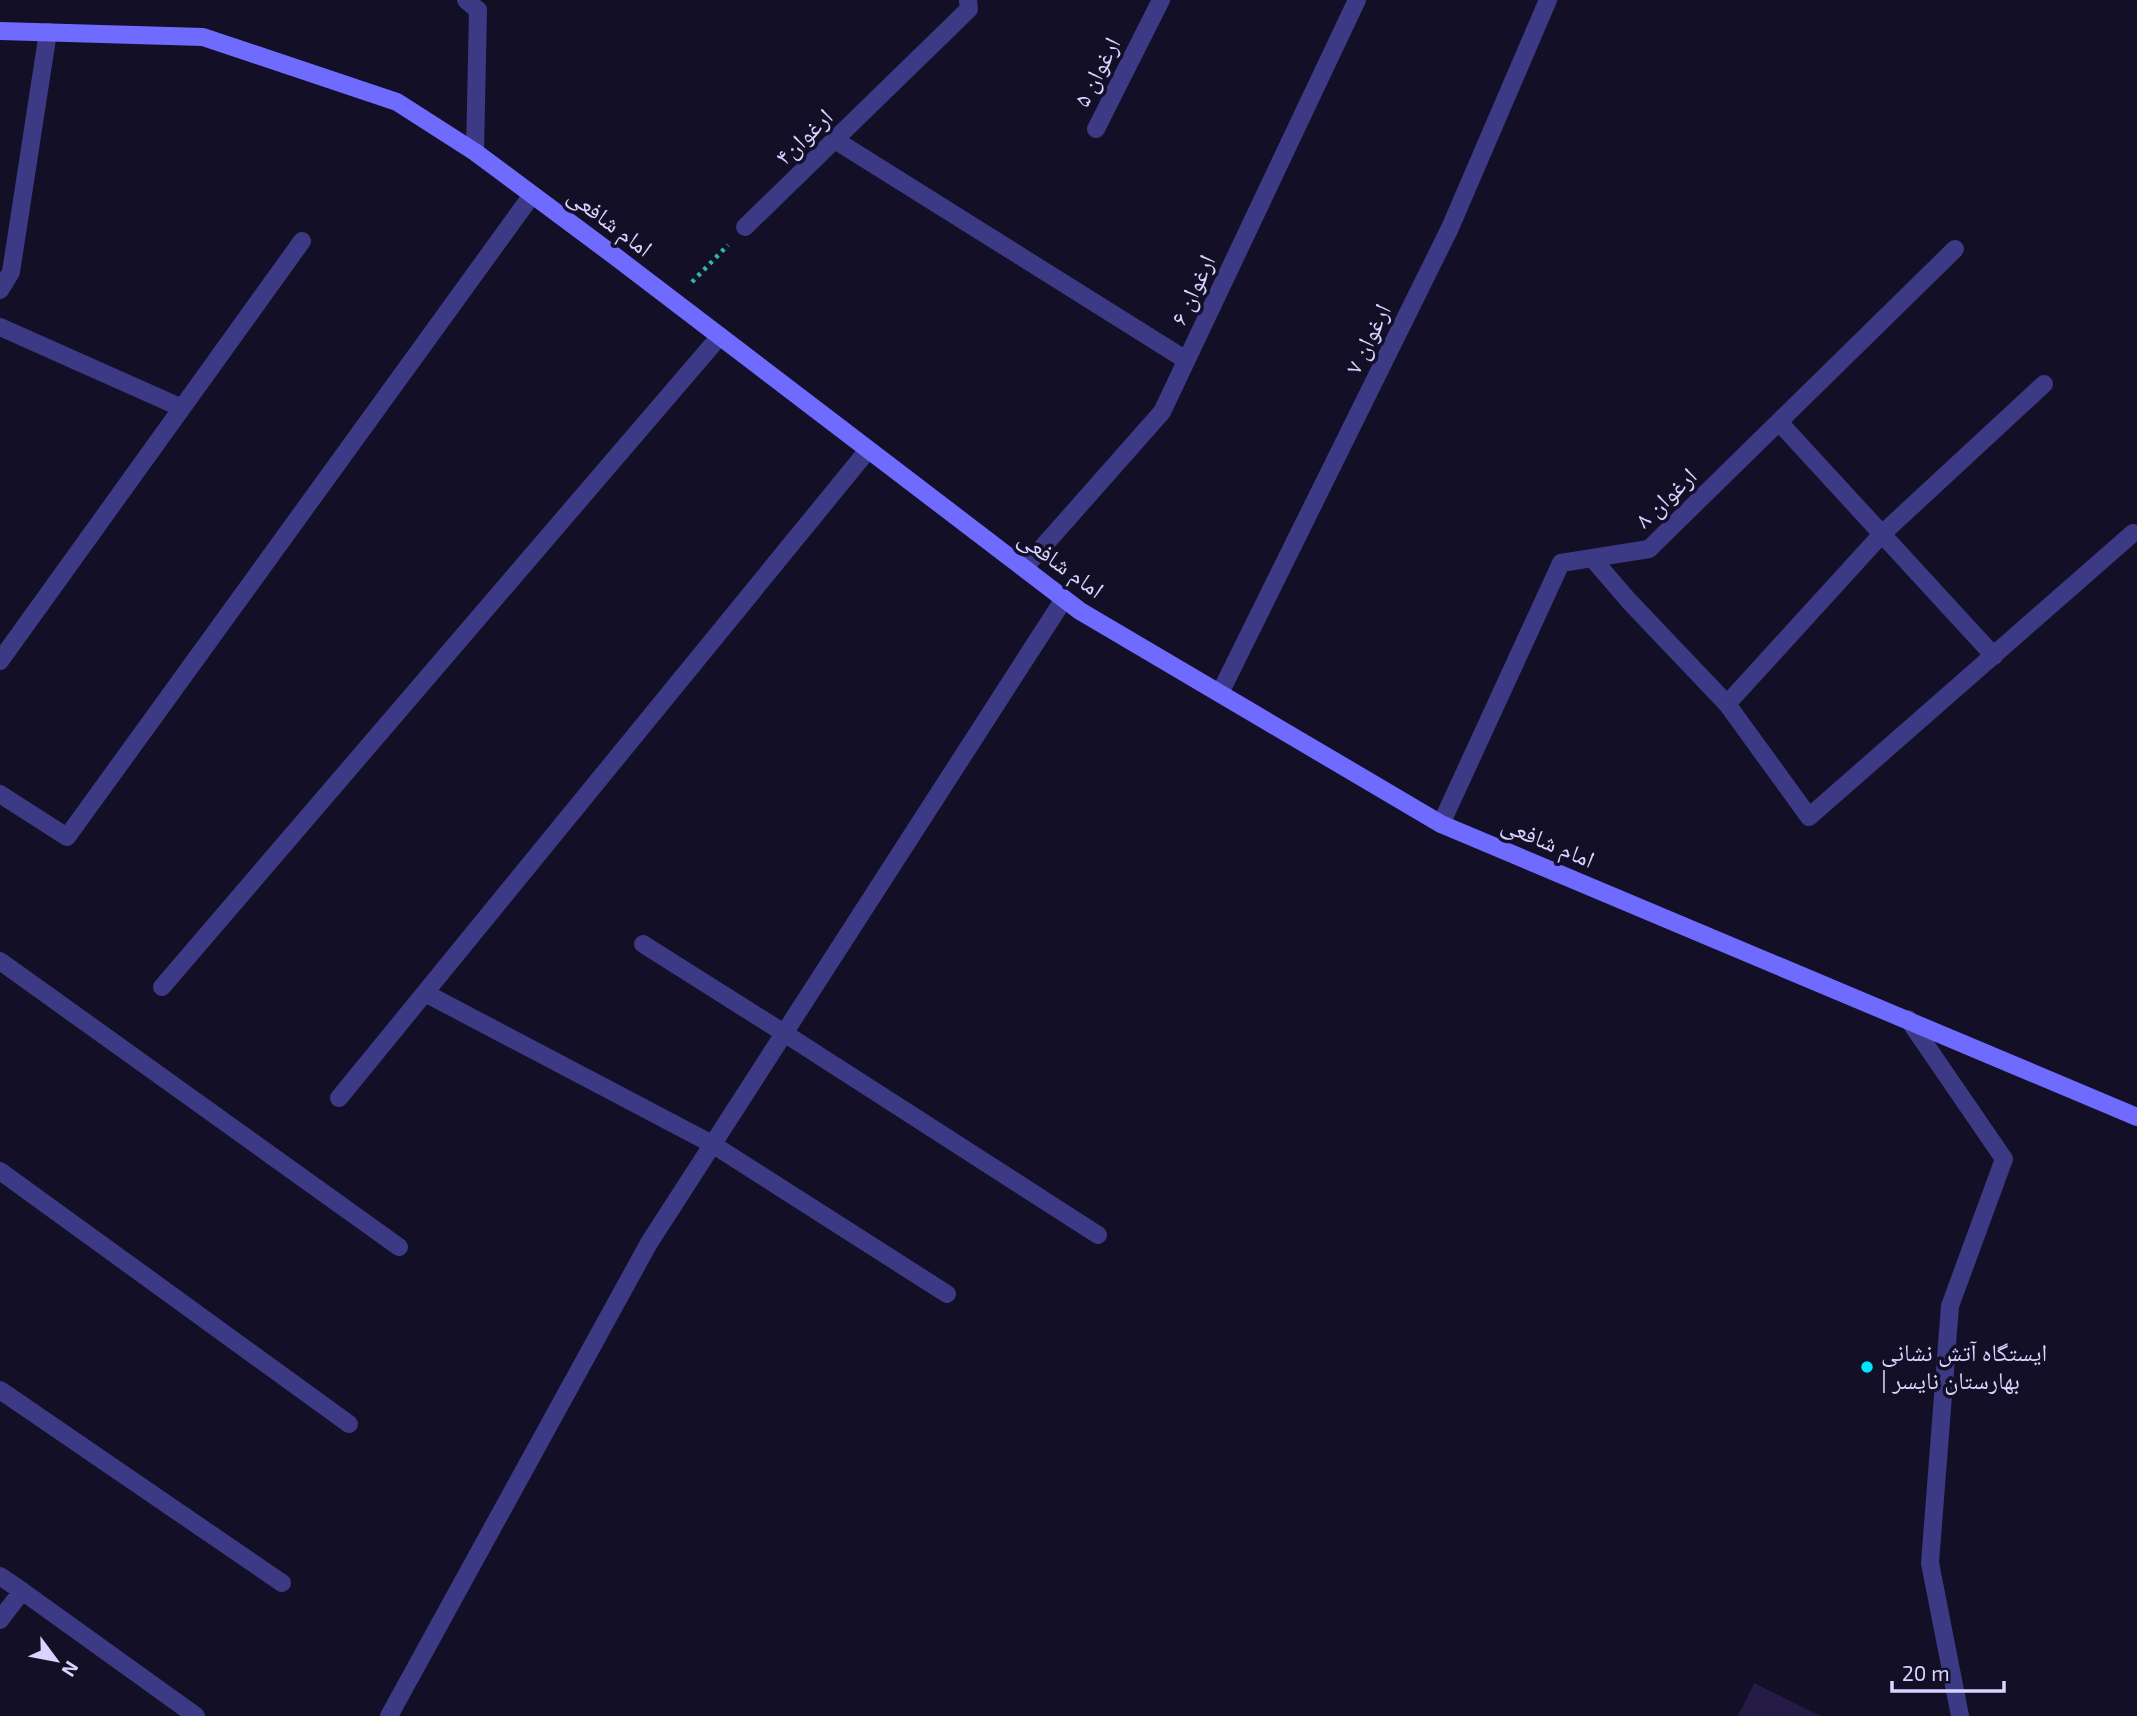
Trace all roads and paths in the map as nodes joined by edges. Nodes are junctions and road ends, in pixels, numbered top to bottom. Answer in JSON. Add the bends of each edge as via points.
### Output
{"nodes":[{"id":1,"x":466,"y":0,"type":"edge"},
{"id":2,"x":1161,"y":0,"type":"edge"},
{"id":3,"x":1357,"y":0,"type":"edge"},
{"id":4,"x":1548,"y":0,"type":"edge"},
{"id":5,"x":968,"y":4,"type":"edge"},
{"id":6,"x":0,"y":31,"type":"edge"},
{"id":7,"x":48,"y":32,"type":"junction"},
{"id":8,"x":1096,"y":129,"type":"dead end"},
{"id":9,"x":835,"y":141,"type":"junction"},
{"id":10,"x":474,"y":152,"type":"junction"},
{"id":11,"x":531,"y":195,"type":"junction"},
{"id":12,"x":746,"y":227,"type":"joint"},
{"id":13,"x":302,"y":241,"type":"dead end"},
{"id":14,"x":1955,"y":248,"type":"dead end"},
{"id":15,"x":5,"y":272,"type":"edge"},
{"id":16,"x":0,"y":290,"type":"edge"},
{"id":17,"x":674,"y":301,"type":"junction"},
{"id":18,"x":0,"y":327,"type":"edge"},
{"id":19,"x":720,"y":336,"type":"junction"},
{"id":20,"x":1186,"y":360,"type":"junction"},
{"id":21,"x":2044,"y":384,"type":"dead end"},
{"id":22,"x":182,"y":408,"type":"junction"},
{"id":23,"x":1779,"y":422,"type":"junction"},
{"id":24,"x":868,"y":450,"type":"junction"},
{"id":25,"x":2133,"y":533,"type":"dead end"},
{"id":26,"x":1882,"y":534,"type":"junction"},
{"id":27,"x":1592,"y":558,"type":"junction"},
{"id":28,"x":1024,"y":568,"type":"junction"},
{"id":29,"x":1064,"y":599,"type":"junction"},
{"id":30,"x":1994,"y":656,"type":"junction"},
{"id":31,"x":0,"y":661,"type":"edge"},
{"id":32,"x":1220,"y":693,"type":"junction"},
{"id":33,"x":1727,"y":704,"type":"junction"},
{"id":34,"x":0,"y":794,"type":"edge"},
{"id":35,"x":1441,"y":824,"type":"junction"},
{"id":36,"x":643,"y":944,"type":"dead end"},
{"id":37,"x":0,"y":961,"type":"edge"},
{"id":38,"x":162,"y":987,"type":"dead end"},
{"id":39,"x":425,"y":993,"type":"junction"},
{"id":40,"x":1908,"y":1019,"type":"junction"},
{"id":41,"x":784,"y":1032,"type":"junction"},
{"id":42,"x":339,"y":1098,"type":"dead end"},
{"id":43,"x":2137,"y":1117,"type":"edge"},
{"id":44,"x":712,"y":1144,"type":"junction"},
{"id":45,"x":0,"y":1171,"type":"edge"},
{"id":46,"x":1098,"y":1235,"type":"dead end"},
{"id":47,"x":399,"y":1247,"type":"dead end"},
{"id":48,"x":947,"y":1294,"type":"dead end"},
{"id":49,"x":0,"y":1390,"type":"edge"},
{"id":50,"x":349,"y":1424,"type":"dead end"},
{"id":51,"x":0,"y":1576,"type":"edge"},
{"id":52,"x":282,"y":1583,"type":"dead end"},
{"id":53,"x":22,"y":1591,"type":"junction"},
{"id":54,"x":0,"y":1620,"type":"edge"},
{"id":55,"x":196,"y":1716,"type":"edge"},
{"id":56,"x":389,"y":1716,"type":"edge"},
{"id":57,"x":1960,"y":1716,"type":"edge"}],
"edges":[{"from":1,"to":10,"type":"street","via":[[478,10]]},
{"from":2,"to":8,"type":"street","name":"ارغوان ۵"},
{"from":3,"to":20,"type":"street","name":"ارغوان ۶"},
{"from":4,"to":32,"type":"street","name":"ارغوان ۷","via":[[1450,228]]},
{"from":5,"to":9,"type":"street","name":"ارغوان۴"},
{"from":6,"to":7,"type":"main road","name":"امام شافعی"},
{"from":7,"to":10,"type":"main road","name":"امام شافعی","via":[[203,37],[397,102]]},
{"from":7,"to":15,"type":"street"},
{"from":9,"to":12,"type":"street","name":"ارغوان۴"},
{"from":9,"to":20,"type":"street"},
{"from":10,"to":11,"type":"main road","name":"امام شافعی"},
{"from":11,"to":17,"type":"main road","name":"امام شافعی"},
{"from":11,"to":34,"type":"street","via":[[67,837]]},
{"from":12,"to":17,"type":"path"},
{"from":13,"to":22,"type":"street"},
{"from":14,"to":23,"type":"street","name":"ارغوان ۸"},
{"from":15,"to":16,"type":"street"},
{"from":17,"to":19,"type":"main road","name":"امام شافعی"},
{"from":18,"to":22,"type":"street"},
{"from":19,"to":24,"type":"main road","name":"امام شافعی"},
{"from":19,"to":38,"type":"street"},
{"from":20,"to":28,"type":"street","name":"ارغوان ۶","via":[[1162,412]]},
{"from":21,"to":26,"type":"street"},
{"from":22,"to":31,"type":"street"},
{"from":23,"to":26,"type":"street"},
{"from":23,"to":27,"type":"street","name":"ارغوان ۸","via":[[1649,549]]},
{"from":24,"to":28,"type":"main road","name":"امام شافعی"},
{"from":24,"to":39,"type":"street"},
{"from":25,"to":30,"type":"street"},
{"from":26,"to":30,"type":"street"},
{"from":26,"to":33,"type":"street"},
{"from":27,"to":33,"type":"street"},
{"from":27,"to":35,"type":"street","name":"ارغوان ۸","via":[[1561,563]]},
{"from":28,"to":29,"type":"main road","name":"امام شافعی"},
{"from":29,"to":32,"type":"main road","name":"امام شافعی"},
{"from":29,"to":41,"type":"street"},
{"from":30,"to":33,"type":"street","via":[[1809,817]]},
{"from":32,"to":35,"type":"main road","name":"امام شافعی"},
{"from":35,"to":40,"type":"main road","name":"امام شافعی"},
{"from":36,"to":41,"type":"street"},
{"from":37,"to":47,"type":"street"},
{"from":39,"to":42,"type":"street"},
{"from":39,"to":44,"type":"street"},
{"from":40,"to":43,"type":"main road","name":"امام شافعی"},
{"from":40,"to":57,"type":"street","via":[[2004,1159],[1950,1306],[1930,1563]]},
{"from":41,"to":44,"type":"street"},
{"from":41,"to":46,"type":"street"},
{"from":44,"to":48,"type":"street"},
{"from":44,"to":56,"type":"street","via":[[649,1243]]},
{"from":45,"to":50,"type":"street"},
{"from":49,"to":52,"type":"street"},
{"from":51,"to":53,"type":"street"},
{"from":53,"to":54,"type":"street"},
{"from":53,"to":55,"type":"street"}]}
